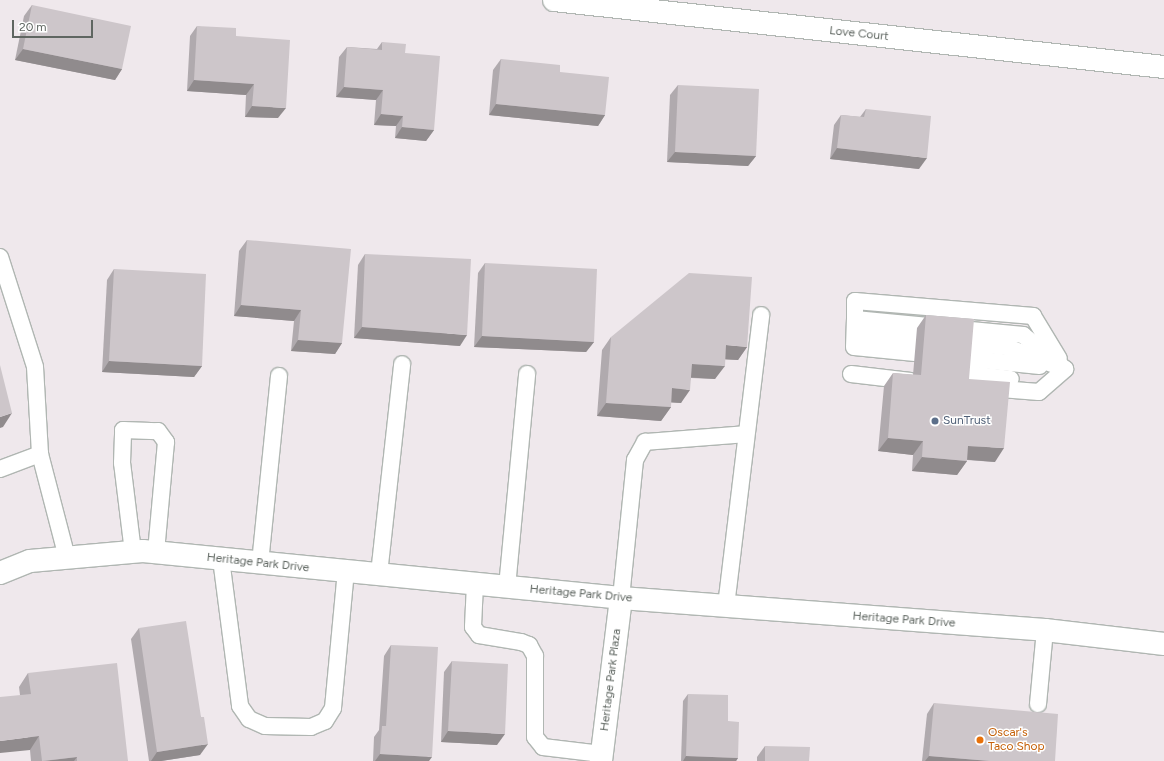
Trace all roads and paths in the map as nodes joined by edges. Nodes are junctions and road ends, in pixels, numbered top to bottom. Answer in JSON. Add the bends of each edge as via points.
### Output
{"nodes":[{"id":1,"x":554,"y":0,"type":"edge"},
{"id":2,"x":1164,"y":67,"type":"edge"},
{"id":3,"x":0,"y":257,"type":"edge"},
{"id":4,"x":761,"y":315,"type":"dead end"},
{"id":5,"x":915,"y":346,"type":"dead end"},
{"id":6,"x":402,"y":364,"type":"dead end"},
{"id":7,"x":1065,"y":368,"type":"junction"},
{"id":8,"x":852,"y":369,"type":"dead end"},
{"id":9,"x":527,"y":374,"type":"dead end"},
{"id":10,"x":279,"y":376,"type":"dead end"},
{"id":11,"x":913,"y":376,"type":"edge"},
{"id":12,"x":746,"y":434,"type":"junction"},
{"id":13,"x":40,"y":454,"type":"junction"},
{"id":14,"x":0,"y":469,"type":"edge"},
{"id":15,"x":133,"y":552,"type":"junction"},
{"id":16,"x":156,"y":552,"type":"junction"},
{"id":17,"x":67,"y":558,"type":"junction"},
{"id":18,"x":221,"y":559,"type":"junction"},
{"id":19,"x":260,"y":563,"type":"junction"},
{"id":20,"x":346,"y":571,"type":"junction"},
{"id":21,"x":0,"y":573,"type":"edge"},
{"id":22,"x":379,"y":574,"type":"junction"},
{"id":23,"x":475,"y":584,"type":"junction"},
{"id":24,"x":507,"y":587,"type":"junction"},
{"id":25,"x":621,"y":598,"type":"junction"},
{"id":26,"x":726,"y":606,"type":"junction"},
{"id":27,"x":1045,"y":630,"type":"junction"},
{"id":28,"x":1164,"y":644,"type":"edge"},
{"id":29,"x":1038,"y":704,"type":"dead end"},
{"id":30,"x":602,"y":757,"type":"edge"}],
"edges":[{"from":1,"to":2,"type":"street","name":"Love Court"},
{"from":3,"to":13,"type":"lane","via":[[35,367]]},
{"from":4,"to":12,"type":"lane"},
{"from":5,"to":7,"type":"lane","via":[[855,333],[1023,335]]},
{"from":6,"to":22,"type":"lane"},
{"from":7,"to":7,"type":"lane","via":[[961,365],[1039,392]]},
{"from":8,"to":11,"type":"lane"},
{"from":9,"to":24,"type":"lane"},
{"from":10,"to":19,"type":"lane"},
{"from":12,"to":25,"type":"lane","via":[[645,442],[635,460]]},
{"from":12,"to":26,"type":"lane"},
{"from":13,"to":14,"type":"lane"},
{"from":13,"to":17,"type":"lane"},
{"from":15,"to":16,"type":"street","name":"Heritage Park Drive"},
{"from":15,"to":16,"type":"lane","via":[[122,463],[123,430],[158,431],[166,442]]},
{"from":15,"to":17,"type":"street","name":"Heritage Park Drive"},
{"from":16,"to":18,"type":"street","name":"Heritage Park Drive"},
{"from":17,"to":21,"type":"street","name":"Heritage Park Drive","via":[[30,561]]},
{"from":18,"to":19,"type":"street","name":"Heritage Park Drive"},
{"from":18,"to":20,"type":"lane","via":[[240,706],[249,719],[265,726],[311,727],[325,720],[332,708]]},
{"from":19,"to":20,"type":"street","name":"Heritage Park Drive"},
{"from":20,"to":22,"type":"street","name":"Heritage Park Drive"},
{"from":22,"to":23,"type":"street","name":"Heritage Park Drive"},
{"from":23,"to":24,"type":"street","name":"Heritage Park Drive"},
{"from":23,"to":30,"type":"lane","via":[[473,627],[479,635],[521,642],[529,645],[535,656],[535,737],[543,746]]},
{"from":24,"to":25,"type":"street","name":"Heritage Park Drive"},
{"from":25,"to":26,"type":"street","name":"Heritage Park Drive"},
{"from":25,"to":30,"type":"street","name":"Heritage Park Plaza"},
{"from":26,"to":27,"type":"street","name":"Heritage Park Drive"},
{"from":27,"to":28,"type":"street","name":"Heritage Park Drive"},
{"from":27,"to":29,"type":"lane"}]}
